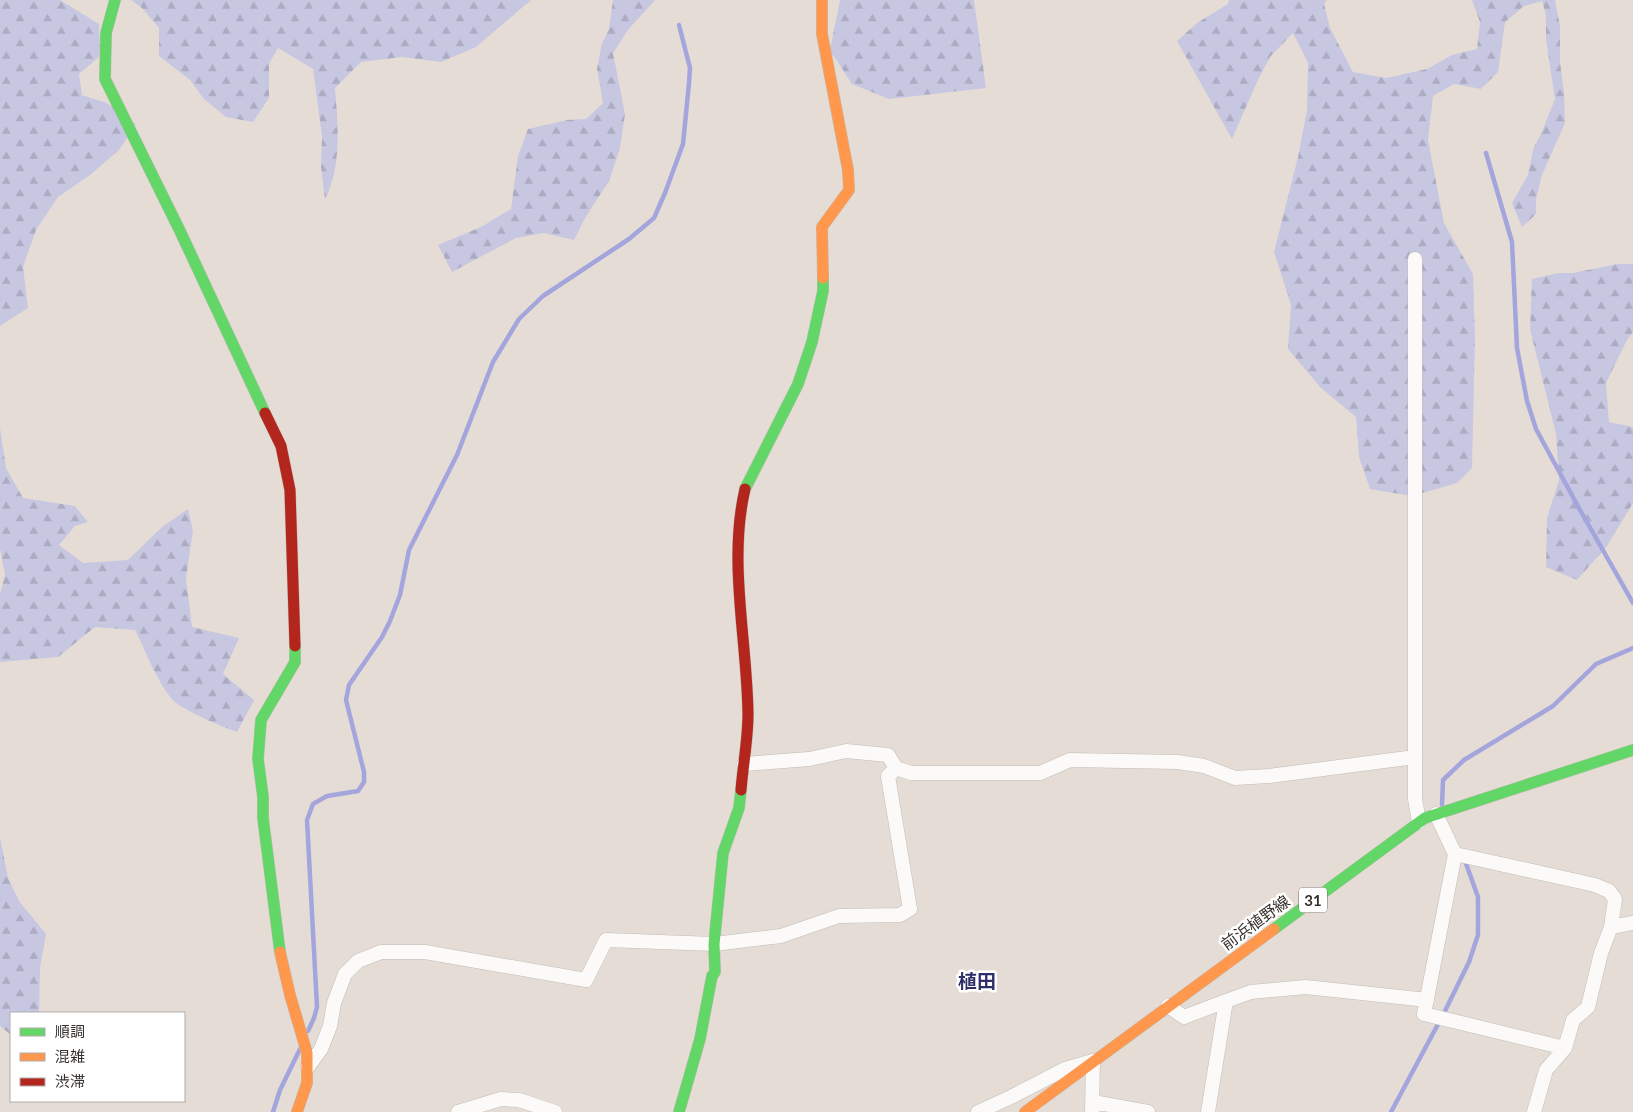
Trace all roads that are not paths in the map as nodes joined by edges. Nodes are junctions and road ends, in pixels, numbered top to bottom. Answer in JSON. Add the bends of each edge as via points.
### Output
{"nodes":[{"id":1,"x":114,"y":0,"type":"edge"},
{"id":2,"x":822,"y":0,"type":"edge"},
{"id":3,"x":1415,"y":259,"type":"dead end"},
{"id":4,"x":1633,"y":750,"type":"edge"},
{"id":5,"x":1415,"y":757,"type":"junction"},
{"id":6,"x":744,"y":764,"type":"junction"},
{"id":7,"x":896,"y":768,"type":"junction"},
{"id":8,"x":1436,"y":814,"type":"junction"},
{"id":9,"x":1419,"y":822,"type":"junction"},
{"id":10,"x":1456,"y":854,"type":"junction"},
{"id":11,"x":1633,"y":923,"type":"edge"},
{"id":12,"x":1611,"y":927,"type":"junction"},
{"id":13,"x":714,"y":944,"type":"junction"},
{"id":14,"x":1428,"y":1000,"type":"junction"},
{"id":15,"x":1226,"y":1001,"type":"junction"},
{"id":16,"x":1168,"y":1006,"type":"junction"},
{"id":17,"x":1565,"y":1048,"type":"junction"},
{"id":18,"x":1093,"y":1061,"type":"junction"},
{"id":19,"x":308,"y":1067,"type":"junction"},
{"id":20,"x":1092,"y":1107,"type":"edge"},
{"id":21,"x":296,"y":1112,"type":"edge"},
{"id":22,"x":458,"y":1112,"type":"edge"},
{"id":23,"x":555,"y":1112,"type":"edge"},
{"id":24,"x":679,"y":1112,"type":"edge"},
{"id":25,"x":978,"y":1112,"type":"edge"},
{"id":26,"x":1025,"y":1112,"type":"edge"},
{"id":27,"x":1148,"y":1112,"type":"edge"},
{"id":28,"x":1208,"y":1112,"type":"edge"},
{"id":29,"x":1534,"y":1112,"type":"edge"}],
"edges":[{"from":1,"to":19,"type":"street","via":[[106,33],[105,79],[281,446],[290,490],[295,662],[261,720],[258,759],[280,951]]},
{"from":2,"to":6,"type":"street","via":[[822,34],[849,190],[822,227],[823,291],[812,342],[798,384],[746,486],[740,512],[739,578],[748,714]]},
{"from":3,"to":5,"type":"street"},
{"from":4,"to":8,"type":"street","name":"前浜植野線","number":"31"},
{"from":5,"to":7,"type":"street","via":[[1235,778],[1204,766],[1178,762],[1070,760],[1040,773],[912,773]]},
{"from":5,"to":9,"type":"street","via":[[1415,799]]},
{"from":6,"to":7,"type":"street","via":[[809,759],[846,751],[888,755]]},
{"from":6,"to":13,"type":"street","via":[[739,808],[723,853]]},
{"from":7,"to":13,"type":"street","via":[[888,776],[910,909],[900,915],[840,916],[781,936]]},
{"from":8,"to":9,"type":"street","name":"前浜植野線","number":"31"},
{"from":8,"to":10,"type":"street"},
{"from":9,"to":16,"type":"street","name":"前浜植野線","number":"31"},
{"from":10,"to":12,"type":"street","via":[[1595,884],[1610,891],[1615,899]]},
{"from":10,"to":14,"type":"street"},
{"from":11,"to":12,"type":"street"},
{"from":12,"to":17,"type":"street","via":[[1588,1007],[1574,1020]]},
{"from":13,"to":19,"type":"street","via":[[606,940],[586,980],[425,952],[381,952],[358,961],[345,974],[321,1049]]},
{"from":13,"to":24,"type":"street","via":[[715,972]]},
{"from":14,"to":15,"type":"street","via":[[1306,987],[1251,992]]},
{"from":14,"to":17,"type":"street","via":[[1424,1014]]},
{"from":15,"to":16,"type":"street","via":[[1184,1017]]},
{"from":15,"to":28,"type":"street"},
{"from":16,"to":18,"type":"street","name":"前浜植野線","number":"31"},
{"from":17,"to":29,"type":"street","via":[[1546,1070]]},
{"from":18,"to":20,"type":"street"},
{"from":18,"to":25,"type":"street","via":[[1064,1069]]},
{"from":18,"to":26,"type":"street","name":"前浜植野線","number":"31"},
{"from":19,"to":21,"type":"street","via":[[307,1083]]},
{"from":20,"to":27,"type":"street"},
{"from":22,"to":23,"type":"street","via":[[501,1098],[519,1100]]}]}
